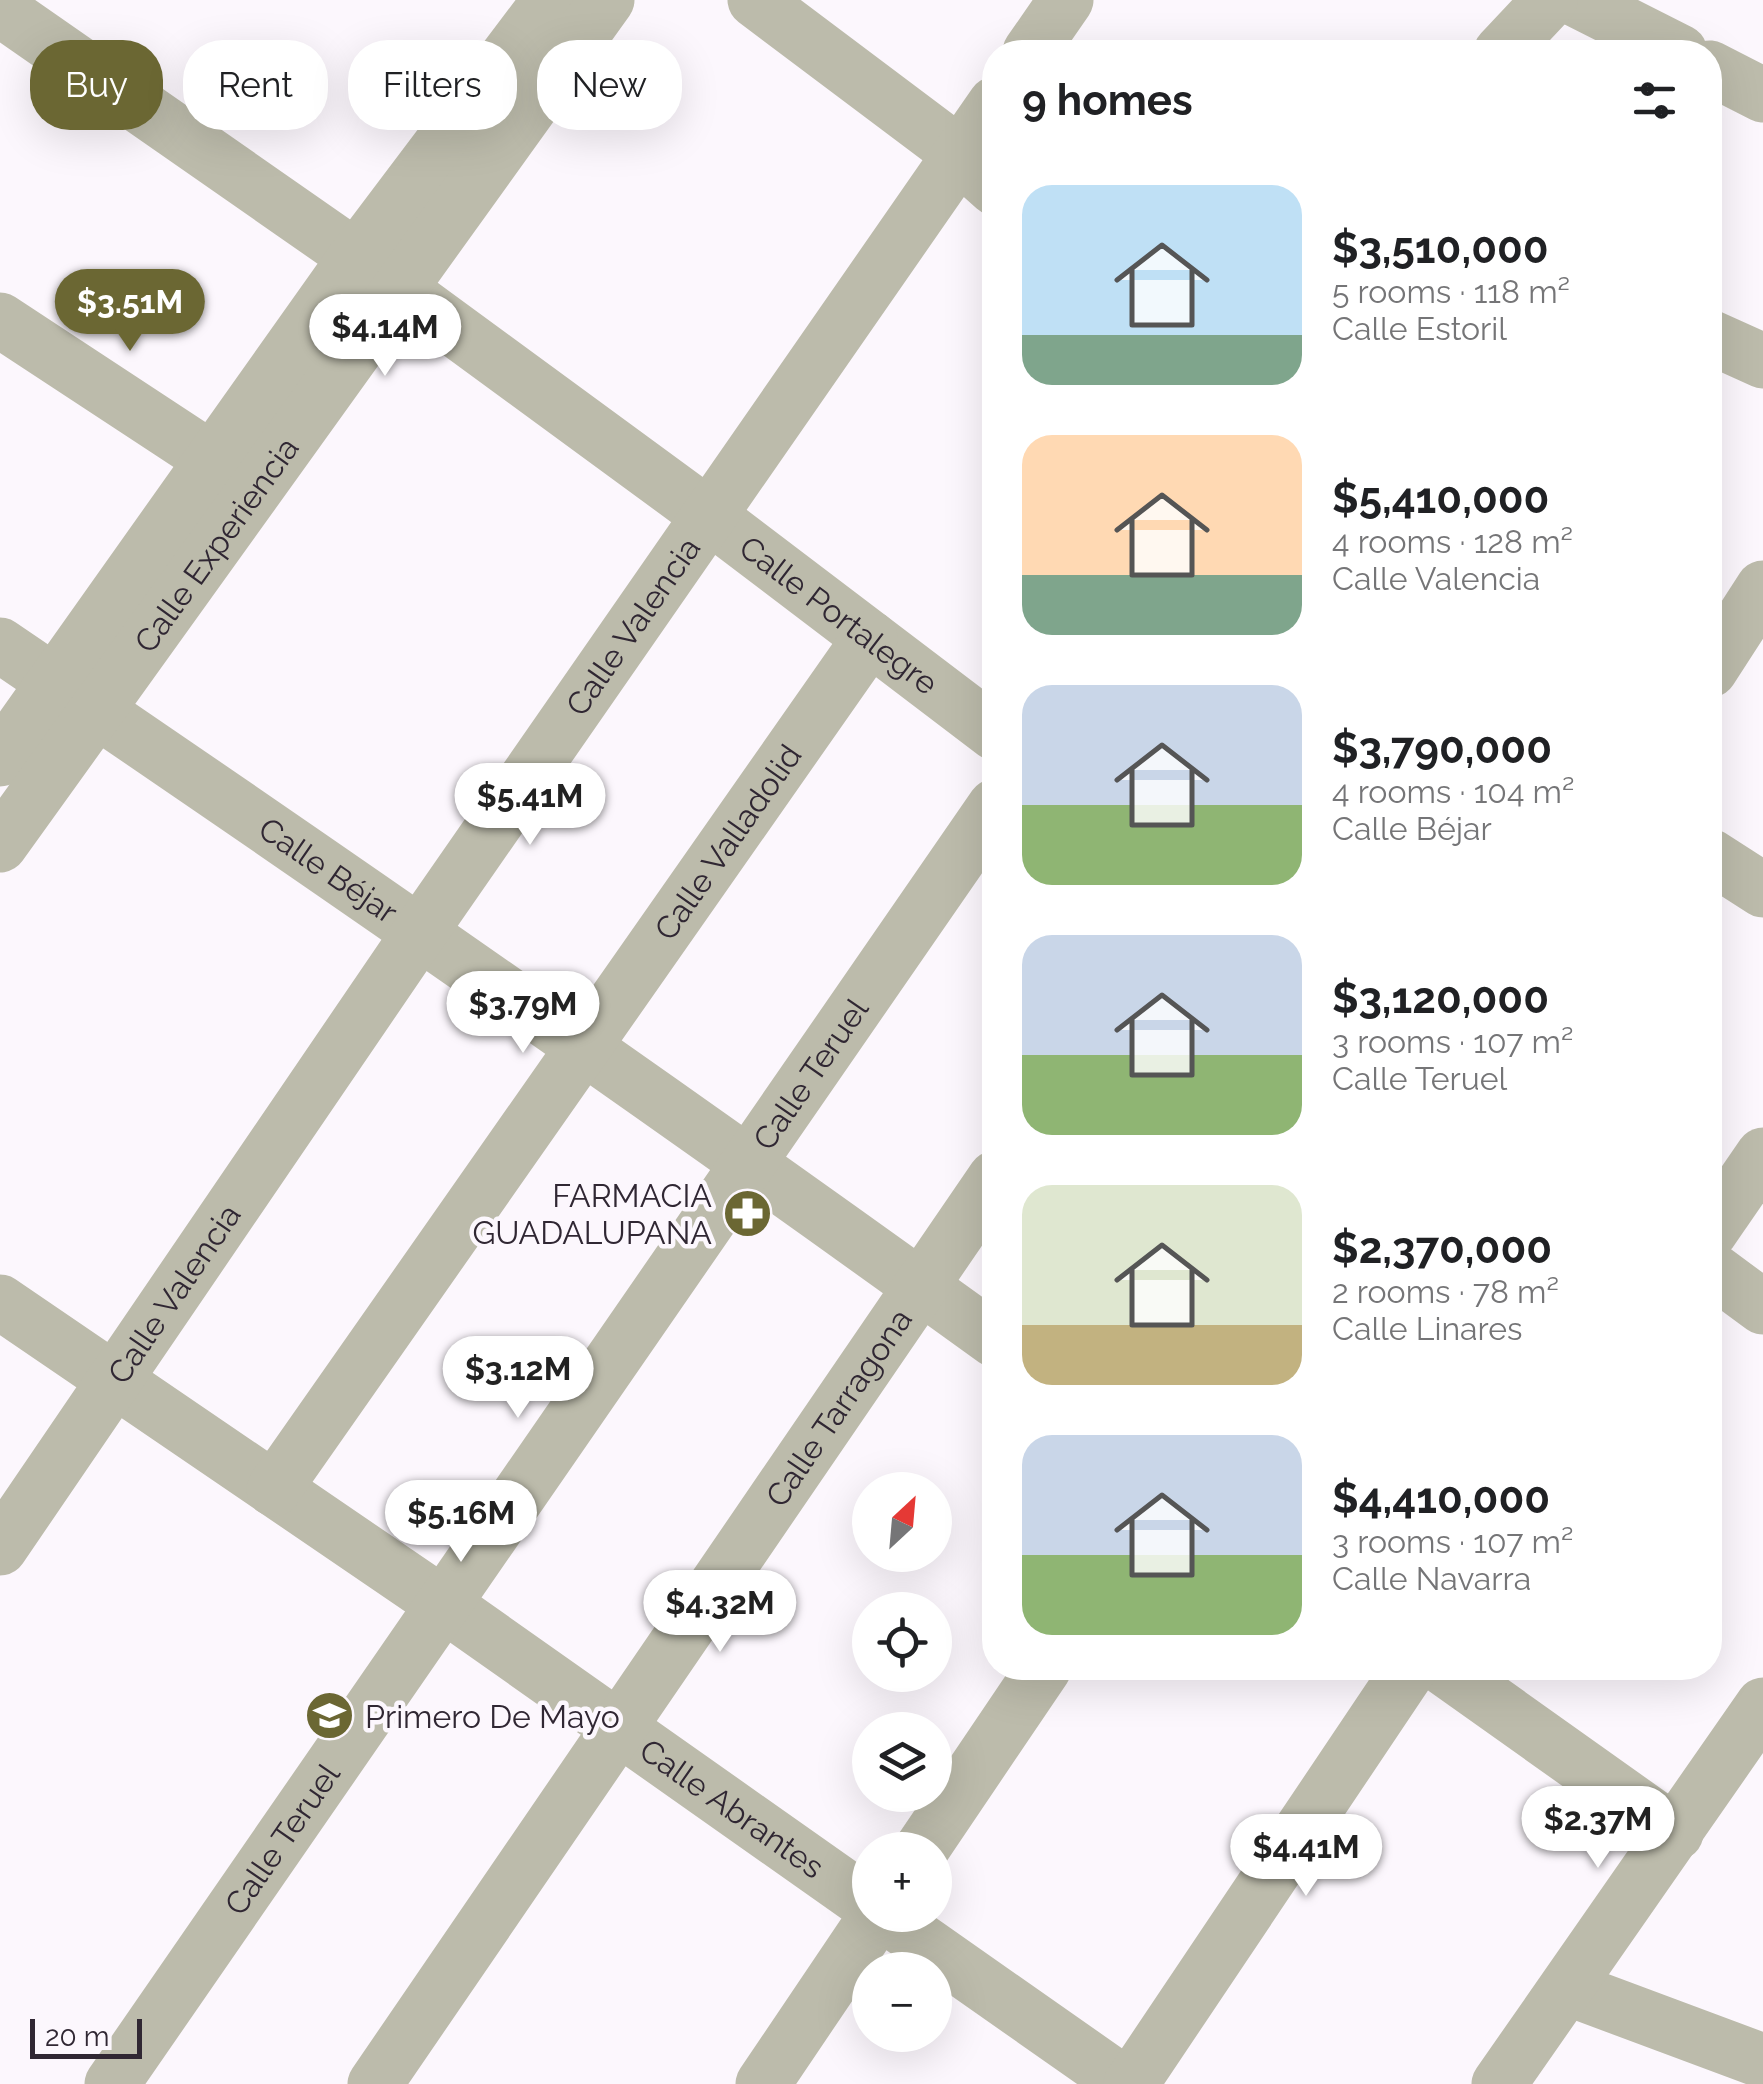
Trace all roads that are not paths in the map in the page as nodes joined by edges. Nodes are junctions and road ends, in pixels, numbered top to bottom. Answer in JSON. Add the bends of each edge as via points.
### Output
{"nodes":[{"id":1,"x":754,"y":0,"type":"edge"},
{"id":2,"x":1550,"y":0,"type":"edge"},
{"id":3,"x":1577,"y":0,"type":"edge"},
{"id":4,"x":575,"y":6,"type":"edge"},
{"id":5,"x":0,"y":9,"type":"edge"},
{"id":6,"x":1512,"y":40,"type":"edge"},
{"id":7,"x":1656,"y":40,"type":"edge"},
{"id":8,"x":1722,"y":74,"type":"edge"},
{"id":9,"x":1763,"y":95,"type":"edge"},
{"id":10,"x":977,"y":173,"type":"edge"},
{"id":11,"x":356,"y":257,"type":"junction"},
{"id":12,"x":398,"y":290,"type":"junction"},
{"id":13,"x":0,"y":320,"type":"edge"},
{"id":14,"x":1722,"y":343,"type":"edge"},
{"id":15,"x":1763,"y":361,"type":"edge"},
{"id":16,"x":213,"y":460,"type":"junction"},
{"id":17,"x":708,"y":515,"type":"junction"},
{"id":18,"x":1763,"y":588,"type":"edge"},
{"id":19,"x":870,"y":638,"type":"junction"},
{"id":20,"x":0,"y":646,"type":"edge"},
{"id":21,"x":1722,"y":651,"type":"edge"},
{"id":22,"x":75,"y":696,"type":"junction"},
{"id":23,"x":982,"y":722,"type":"edge"},
{"id":24,"x":0,"y":759,"type":"edge"},
{"id":25,"x":982,"y":825,"type":"edge"},
{"id":26,"x":0,"y":845,"type":"edge"},
{"id":27,"x":1722,"y":864,"type":"edge"},
{"id":28,"x":1763,"y":890,"type":"edge"},
{"id":29,"x":420,"y":932,"type":"junction"},
{"id":30,"x":584,"y":1047,"type":"junction"},
{"id":31,"x":1763,"y":1155,"type":"edge"},
{"id":32,"x":749,"y":1162,"type":"junction"},
{"id":33,"x":982,"y":1197,"type":"edge"},
{"id":34,"x":1722,"y":1215,"type":"edge"},
{"id":35,"x":1722,"y":1277,"type":"edge"},
{"id":36,"x":920,"y":1286,"type":"junction"},
{"id":37,"x":0,"y":1302,"type":"edge"},
{"id":38,"x":1763,"y":1308,"type":"edge"},
{"id":39,"x":982,"y":1331,"type":"edge"},
{"id":40,"x":116,"y":1380,"type":"junction"},
{"id":41,"x":274,"y":1489,"type":"junction"},
{"id":42,"x":0,"y":1548,"type":"edge"},
{"id":43,"x":443,"y":1604,"type":"junction"},
{"id":44,"x":1036,"y":1680,"type":"edge"},
{"id":45,"x":1402,"y":1680,"type":"edge"},
{"id":46,"x":1461,"y":1680,"type":"edge"},
{"id":47,"x":1763,"y":1704,"type":"edge"},
{"id":48,"x":619,"y":1728,"type":"junction"},
{"id":49,"x":932,"y":1832,"type":"edge"},
{"id":50,"x":1676,"y":1833,"type":"junction"},
{"id":51,"x":852,"y":1892,"type":"edge"},
{"id":52,"x":866,"y":1932,"type":"edge"},
{"id":53,"x":909,"y":1932,"type":"edge"},
{"id":54,"x":1567,"y":1988,"type":"junction"},
{"id":55,"x":1763,"y":2060,"type":"edge"},
{"id":56,"x":112,"y":2084,"type":"edge"},
{"id":57,"x":375,"y":2084,"type":"edge"},
{"id":58,"x":763,"y":2084,"type":"edge"},
{"id":59,"x":1128,"y":2084,"type":"edge"},
{"id":60,"x":1499,"y":2084,"type":"edge"}],
"edges":[{"from":1,"to":10,"type":"street"},
{"from":2,"to":6,"type":"street"},
{"from":3,"to":7,"type":"street"},
{"from":4,"to":11,"type":"street","name":"Calle Experiencia"},
{"from":4,"to":12,"type":"street","name":"Calle Experiencia"},
{"from":5,"to":11,"type":"street","name":"Calle Portalegre"},
{"from":8,"to":9,"type":"street"},
{"from":10,"to":17,"type":"street","name":"Calle Valencia"},
{"from":11,"to":12,"type":"street","name":"Calle Portalegre"},
{"from":11,"to":16,"type":"street","name":"Calle Experiencia"},
{"from":12,"to":17,"type":"street","name":"Calle Portalegre"},
{"from":12,"to":22,"type":"street","name":"Calle Experiencia"},
{"from":13,"to":16,"type":"street"},
{"from":14,"to":15,"type":"street"},
{"from":16,"to":22,"type":"street","name":"Calle Experiencia"},
{"from":17,"to":19,"type":"street","name":"Calle Portalegre"},
{"from":17,"to":29,"type":"street","name":"Calle Valencia"},
{"from":18,"to":21,"type":"street"},
{"from":19,"to":23,"type":"street","name":"Calle Portalegre"},
{"from":19,"to":30,"type":"street","name":"Calle Valladolid"},
{"from":20,"to":22,"type":"street","name":"Calle Béjar"},
{"from":22,"to":24,"type":"street","name":"Calle Experiencia"},
{"from":22,"to":26,"type":"street","name":"Calle Experiencia"},
{"from":22,"to":29,"type":"street","name":"Calle Béjar"},
{"from":25,"to":32,"type":"street","name":"Calle Teruel"},
{"from":27,"to":28,"type":"street"},
{"from":29,"to":30,"type":"street","name":"Calle Béjar"},
{"from":29,"to":40,"type":"street","name":"Calle Valencia"},
{"from":30,"to":32,"type":"street","name":"Calle Béjar"},
{"from":30,"to":41,"type":"street","name":"Calle Valladolid"},
{"from":31,"to":34,"type":"street"},
{"from":32,"to":36,"type":"street","name":"Calle Béjar"},
{"from":32,"to":43,"type":"street","name":"Calle Teruel"},
{"from":33,"to":36,"type":"street","name":"Calle Tarragona"},
{"from":35,"to":38,"type":"street"},
{"from":36,"to":39,"type":"street","name":"Calle Béjar"},
{"from":36,"to":48,"type":"street","name":"Calle Tarragona"},
{"from":37,"to":40,"type":"street","name":"Calle Abrantes"},
{"from":40,"to":41,"type":"street","name":"Calle Abrantes"},
{"from":40,"to":42,"type":"street","name":"Calle Valencia"},
{"from":41,"to":43,"type":"street","name":"Calle Abrantes"},
{"from":43,"to":48,"type":"street","name":"Calle Abrantes"},
{"from":43,"to":56,"type":"street","name":"Calle Teruel"},
{"from":44,"to":49,"type":"street"},
{"from":45,"to":59,"type":"street"},
{"from":46,"to":50,"type":"street"},
{"from":47,"to":50,"type":"street"},
{"from":48,"to":51,"type":"street","name":"Calle Abrantes"},
{"from":48,"to":57,"type":"street","name":"Calle Tarragona"},
{"from":50,"to":54,"type":"street"},
{"from":52,"to":58,"type":"street"},
{"from":53,"to":59,"type":"street"},
{"from":54,"to":55,"type":"street"},
{"from":54,"to":60,"type":"street"}]}
